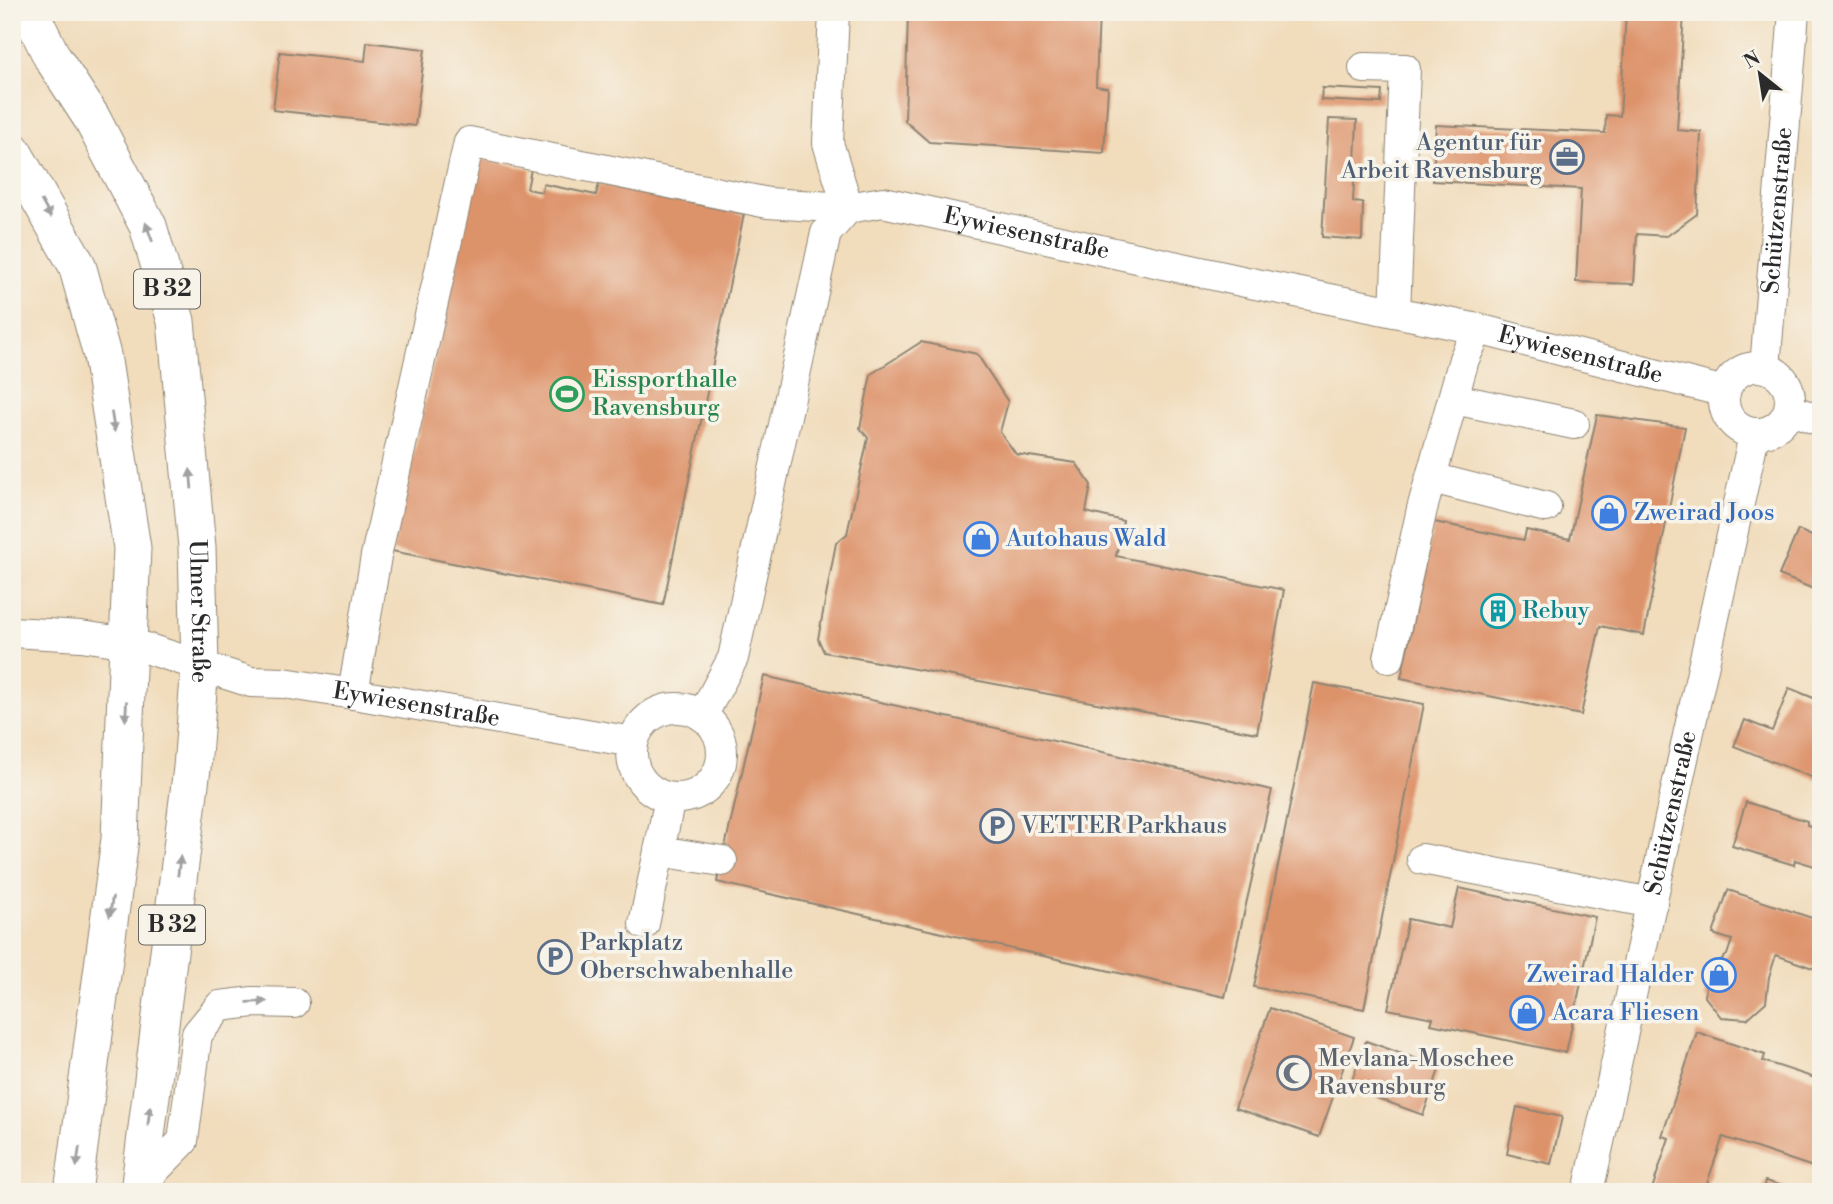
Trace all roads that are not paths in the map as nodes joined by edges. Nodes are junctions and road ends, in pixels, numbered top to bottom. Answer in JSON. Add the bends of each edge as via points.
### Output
{"nodes":[{"id":1,"x":30,"y":12,"type":"edge"},
{"id":2,"x":834,"y":12,"type":"edge"},
{"id":3,"x":1794,"y":12,"type":"edge"},
{"id":4,"x":12,"y":16,"type":"edge"},
{"id":5,"x":52,"y":57,"type":"junction"},
{"id":6,"x":1364,"y":68,"type":"dead end"},
{"id":7,"x":12,"y":150,"type":"edge"},
{"id":8,"x":848,"y":208,"type":"junction"},
{"id":9,"x":1395,"y":312,"type":"junction"},
{"id":10,"x":1478,"y":329,"type":"junction"},
{"id":11,"x":1765,"y":368,"type":"junction"},
{"id":12,"x":1725,"y":391,"type":"junction"},
{"id":13,"x":1454,"y":399,"type":"junction"},
{"id":14,"x":1789,"y":409,"type":"junction"},
{"id":15,"x":1821,"y":421,"type":"edge"},
{"id":16,"x":1574,"y":424,"type":"dead end"},
{"id":17,"x":1754,"y":435,"type":"junction"},
{"id":18,"x":1432,"y":478,"type":"junction"},
{"id":19,"x":1546,"y":508,"type":"dead end"},
{"id":20,"x":12,"y":632,"type":"edge"},
{"id":21,"x":130,"y":643,"type":"junction"},
{"id":22,"x":1389,"y":657,"type":"dead end"},
{"id":23,"x":200,"y":666,"type":"junction"},
{"id":24,"x":353,"y":694,"type":"junction"},
{"id":25,"x":702,"y":716,"type":"junction"},
{"id":26,"x":633,"y":742,"type":"junction"},
{"id":27,"x":670,"y":798,"type":"junction"},
{"id":28,"x":659,"y":851,"type":"junction"},
{"id":29,"x":1422,"y":859,"type":"dead end"},
{"id":30,"x":722,"y":861,"type":"dead end"},
{"id":31,"x":1651,"y":903,"type":"junction"},
{"id":32,"x":643,"y":924,"type":"dead end"},
{"id":33,"x":294,"y":1003,"type":"dead end"},
{"id":34,"x":140,"y":1188,"type":"edge"},
{"id":35,"x":73,"y":1192,"type":"edge"},
{"id":36,"x":1588,"y":1192,"type":"edge"}],
"edges":[{"from":1,"to":5,"type":"main road"},
{"from":2,"to":8,"type":"street","via":[[828,143]]},
{"from":3,"to":11,"type":"street","name":"Schützenstraße"},
{"from":4,"to":5,"type":"main road","number":"B 32"},
{"from":23,"to":5,"type":"main road","name":"Ulmer Straße","number":"B 32","one_way":true,"via":[[197,547],[176,321],[148,226],[91,117]]},
{"from":6,"to":9,"type":"street","via":[[1405,69]]},
{"from":7,"to":21,"type":"main road","number":"B 32","one_way":true,"via":[[77,265],[102,355],[132,548]]},
{"from":8,"to":9,"type":"street","name":"Eywiesenstraße","via":[[883,202]]},
{"from":8,"to":24,"type":"street","name":"Eywiesenstraße","via":[[768,204],[469,142],[376,556]]},
{"from":8,"to":25,"type":"street","via":[[826,233],[733,658]]},
{"from":9,"to":10,"type":"street","name":"Eywiesenstraße"},
{"from":10,"to":12,"type":"street","name":"Eywiesenstraße"},
{"from":10,"to":13,"type":"street","via":[[1464,359]]},
{"from":11,"to":12,"type":"street","via":[[1741,371]]},
{"from":11,"to":14,"type":"street","via":[[1786,384]]},
{"from":12,"to":17,"type":"street","via":[[1729,417]]},
{"from":13,"to":16,"type":"street"},
{"from":13,"to":18,"type":"street"},
{"from":14,"to":15,"type":"street"},
{"from":14,"to":17,"type":"street","via":[[1774,429]]},
{"from":17,"to":31,"type":"street","name":"Schützenstraße"},
{"from":18,"to":19,"type":"street"},
{"from":18,"to":22,"type":"street"},
{"from":20,"to":21,"type":"street","name":"Eywiesenstraße"},
{"from":21,"to":23,"type":"street","name":"Eywiesenstraße"},
{"from":21,"to":35,"type":"main road","number":"B 32","one_way":true,"via":[[120,839]]},
{"from":23,"to":24,"type":"street","name":"Eywiesenstraße","via":[[251,682]]},
{"from":34,"to":23,"type":"main road","name":"Ulmer Straße","number":"B 32","one_way":true,"via":[[192,768]]},
{"from":24,"to":26,"type":"street","name":"Eywiesenstraße"},
{"from":25,"to":26,"type":"street","via":[[682,709],[661,711],[644,723]]},
{"from":25,"to":27,"type":"street","via":[[712,725],[723,750],[716,776],[696,794]]},
{"from":26,"to":27,"type":"street","via":[[635,772],[655,793]]},
{"from":27,"to":28,"type":"street"},
{"from":28,"to":30,"type":"street"},
{"from":28,"to":32,"type":"street"},
{"from":29,"to":31,"type":"street"},
{"from":31,"to":36,"type":"street","name":"Schützenstraße"},
{"from":34,"to":33,"type":"street","one_way":true,"via":[[183,1140],[197,1034],[220,1006]]}]}
